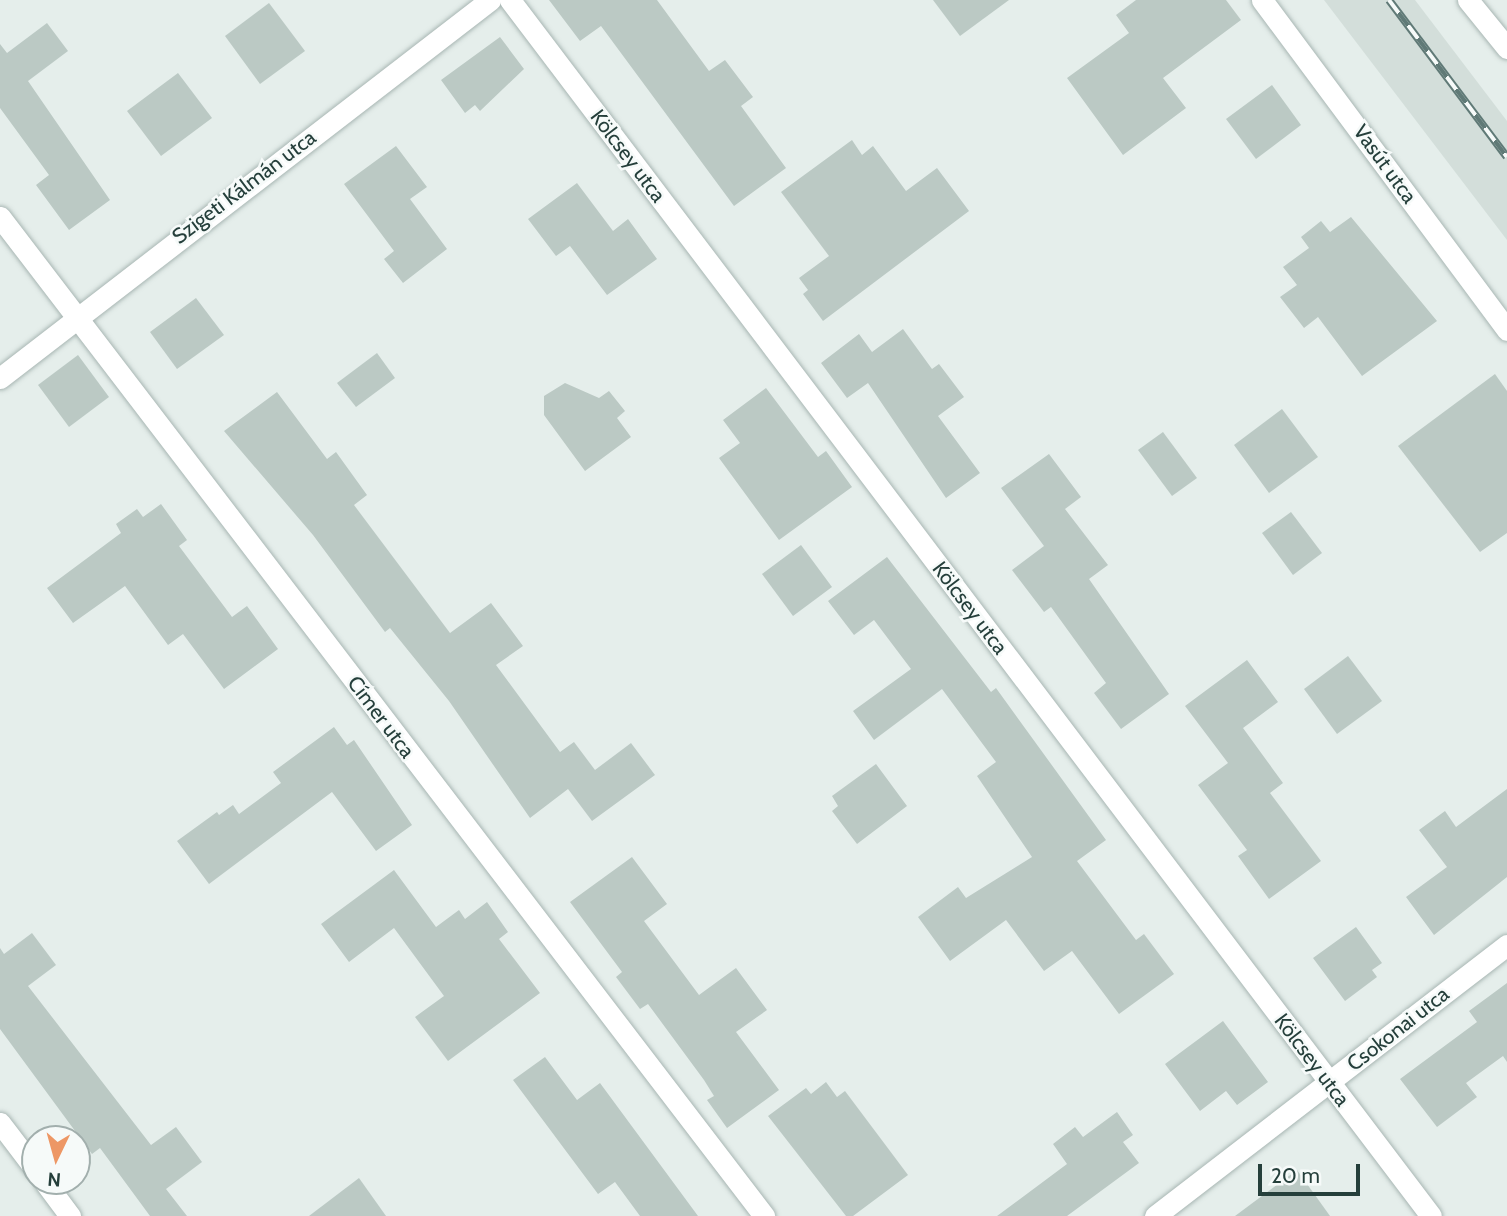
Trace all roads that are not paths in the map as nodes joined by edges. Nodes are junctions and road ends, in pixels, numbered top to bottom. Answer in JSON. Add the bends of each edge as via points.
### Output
{"nodes":[{"id":1,"x":490,"y":0,"type":"edge"},
{"id":2,"x":510,"y":0,"type":"edge"},
{"id":3,"x":1262,"y":0,"type":"edge"},
{"id":4,"x":1468,"y":0,"type":"edge"},
{"id":5,"x":1507,"y":48,"type":"edge"},
{"id":6,"x":0,"y":217,"type":"edge"},
{"id":7,"x":75,"y":316,"type":"junction"},
{"id":8,"x":1507,"y":330,"type":"edge"},
{"id":9,"x":0,"y":378,"type":"edge"},
{"id":10,"x":1507,"y":945,"type":"edge"},
{"id":11,"x":1329,"y":1082,"type":"junction"},
{"id":12,"x":0,"y":1123,"type":"edge"},
{"id":13,"x":21,"y":1151,"type":"edge"},
{"id":14,"x":54,"y":1195,"type":"edge"},
{"id":15,"x":70,"y":1216,"type":"edge"},
{"id":16,"x":764,"y":1216,"type":"edge"},
{"id":17,"x":1155,"y":1216,"type":"edge"},
{"id":18,"x":1430,"y":1216,"type":"edge"}],
"edges":[{"from":1,"to":7,"type":"street","name":"Szigeti Kálmán utca"},
{"from":2,"to":11,"type":"street","name":"Kölcsey utca"},
{"from":3,"to":8,"type":"street","name":"Vasút utca"},
{"from":4,"to":5,"type":"street"},
{"from":6,"to":7,"type":"street","name":"Címer utca"},
{"from":7,"to":9,"type":"street","name":"Szigeti Kálmán utca"},
{"from":7,"to":16,"type":"street","name":"Címer utca"},
{"from":10,"to":11,"type":"street","name":"Csokonai utca"},
{"from":11,"to":17,"type":"street","name":"Csokonai utca"},
{"from":11,"to":18,"type":"street","name":"Kölcsey utca"},
{"from":12,"to":13,"type":"street"},
{"from":14,"to":15,"type":"street"}]}
